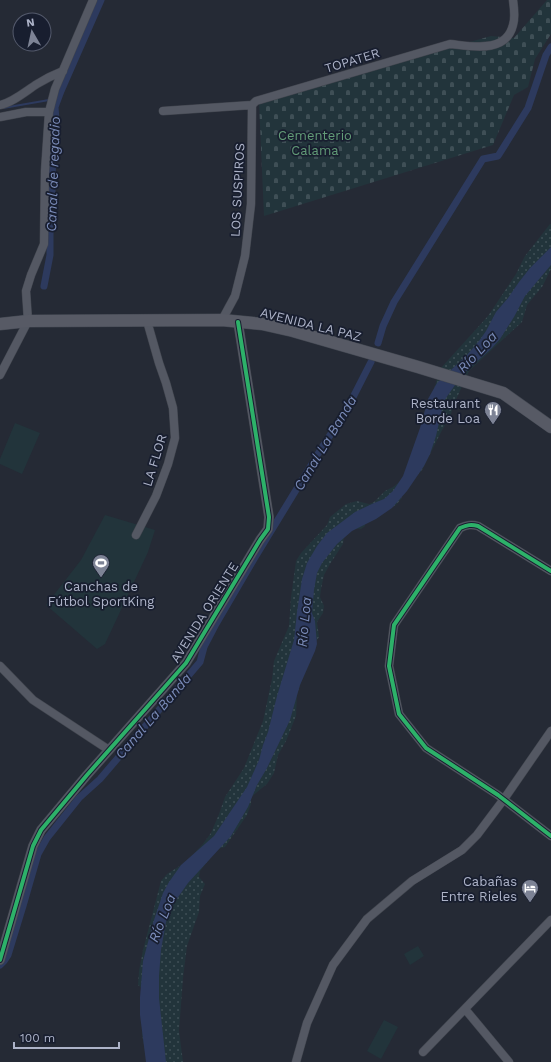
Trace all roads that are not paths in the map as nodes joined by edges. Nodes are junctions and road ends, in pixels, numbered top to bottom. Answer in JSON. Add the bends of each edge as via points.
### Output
{"nodes":[{"id":1,"x":93,"y":0,"type":"edge"},
{"id":2,"x":513,"y":0,"type":"edge"},
{"id":3,"x":63,"y":71,"type":"junction"},
{"id":4,"x":0,"y":105,"type":"edge"},
{"id":5,"x":252,"y":105,"type":"junction"},
{"id":6,"x":163,"y":111,"type":"dead end"},
{"id":7,"x":49,"y":112,"type":"junction"},
{"id":8,"x":0,"y":117,"type":"edge"},
{"id":9,"x":222,"y":320,"type":"junction"},
{"id":10,"x":28,"y":321,"type":"junction"},
{"id":11,"x":147,"y":321,"type":"junction"},
{"id":12,"x":238,"y":322,"type":"junction"},
{"id":13,"x":0,"y":324,"type":"edge"},
{"id":14,"x":0,"y":375,"type":"edge"},
{"id":15,"x":551,"y":427,"type":"edge"},
{"id":16,"x":136,"y":535,"type":"dead end"},
{"id":17,"x":551,"y":571,"type":"edge"},
{"id":18,"x":0,"y":666,"type":"edge"},
{"id":19,"x":551,"y":732,"type":"edge"},
{"id":20,"x":109,"y":750,"type":"junction"},
{"id":21,"x":504,"y":799,"type":"junction"},
{"id":22,"x":551,"y":836,"type":"edge"},
{"id":23,"x":551,"y":920,"type":"edge"},
{"id":24,"x":0,"y":960,"type":"edge"},
{"id":25,"x":465,"y":1009,"type":"junction"},
{"id":26,"x":423,"y":1052,"type":"dead end"},
{"id":27,"x":296,"y":1062,"type":"edge"},
{"id":28,"x":508,"y":1062,"type":"edge"}],
"edges":[{"from":1,"to":3,"type":"street"},
{"from":2,"to":5,"type":"street","name":"TOPATER","via":[[514,25],[508,36],[499,43],[474,47],[450,44],[256,101]]},
{"from":3,"to":4,"type":"street"},
{"from":3,"to":7,"type":"street"},
{"from":5,"to":6,"type":"street","name":"TOPATER"},
{"from":5,"to":9,"type":"street","name":"LOS SUSPIROS","via":[[251,204],[245,256],[235,296]]},
{"from":7,"to":8,"type":"street","via":[[26,112]]},
{"from":7,"to":10,"type":"street","via":[[44,244],[26,291]]},
{"from":9,"to":11,"type":"main road","name":"AVENIDA LA PAZ"},
{"from":9,"to":12,"type":"main road","name":"AVENIDA LA PAZ"},
{"from":10,"to":11,"type":"main road","name":"AVENIDA LA PAZ"},
{"from":10,"to":13,"type":"main road","name":"AVENIDA LA PAZ"},
{"from":10,"to":14,"type":"street"},
{"from":11,"to":16,"type":"street","name":"LA FLOR","via":[[173,408],[176,438],[156,496]]},
{"from":12,"to":15,"type":"main road","name":"AVENIDA LA PAZ","via":[[293,331],[503,393]]},
{"from":12,"to":20,"type":"street","name":"AVENIDA ORIENTE","via":[[269,517],[268,529],[186,662]]},
{"from":17,"to":21,"type":"street","via":[[478,526],[467,525],[460,528],[394,625],[388,666],[399,714],[426,748]]},
{"from":18,"to":20,"type":"street","via":[[33,700]]},
{"from":19,"to":21,"type":"street"},
{"from":20,"to":24,"type":"street","name":"AVENIDA ORIENTE","via":[[41,830],[33,846]]},
{"from":21,"to":22,"type":"street"},
{"from":21,"to":27,"type":"street","via":[[477,836],[462,850],[412,881],[367,919],[333,965],[307,1023]]},
{"from":23,"to":25,"type":"street"},
{"from":25,"to":26,"type":"street"},
{"from":25,"to":28,"type":"street"}]}
